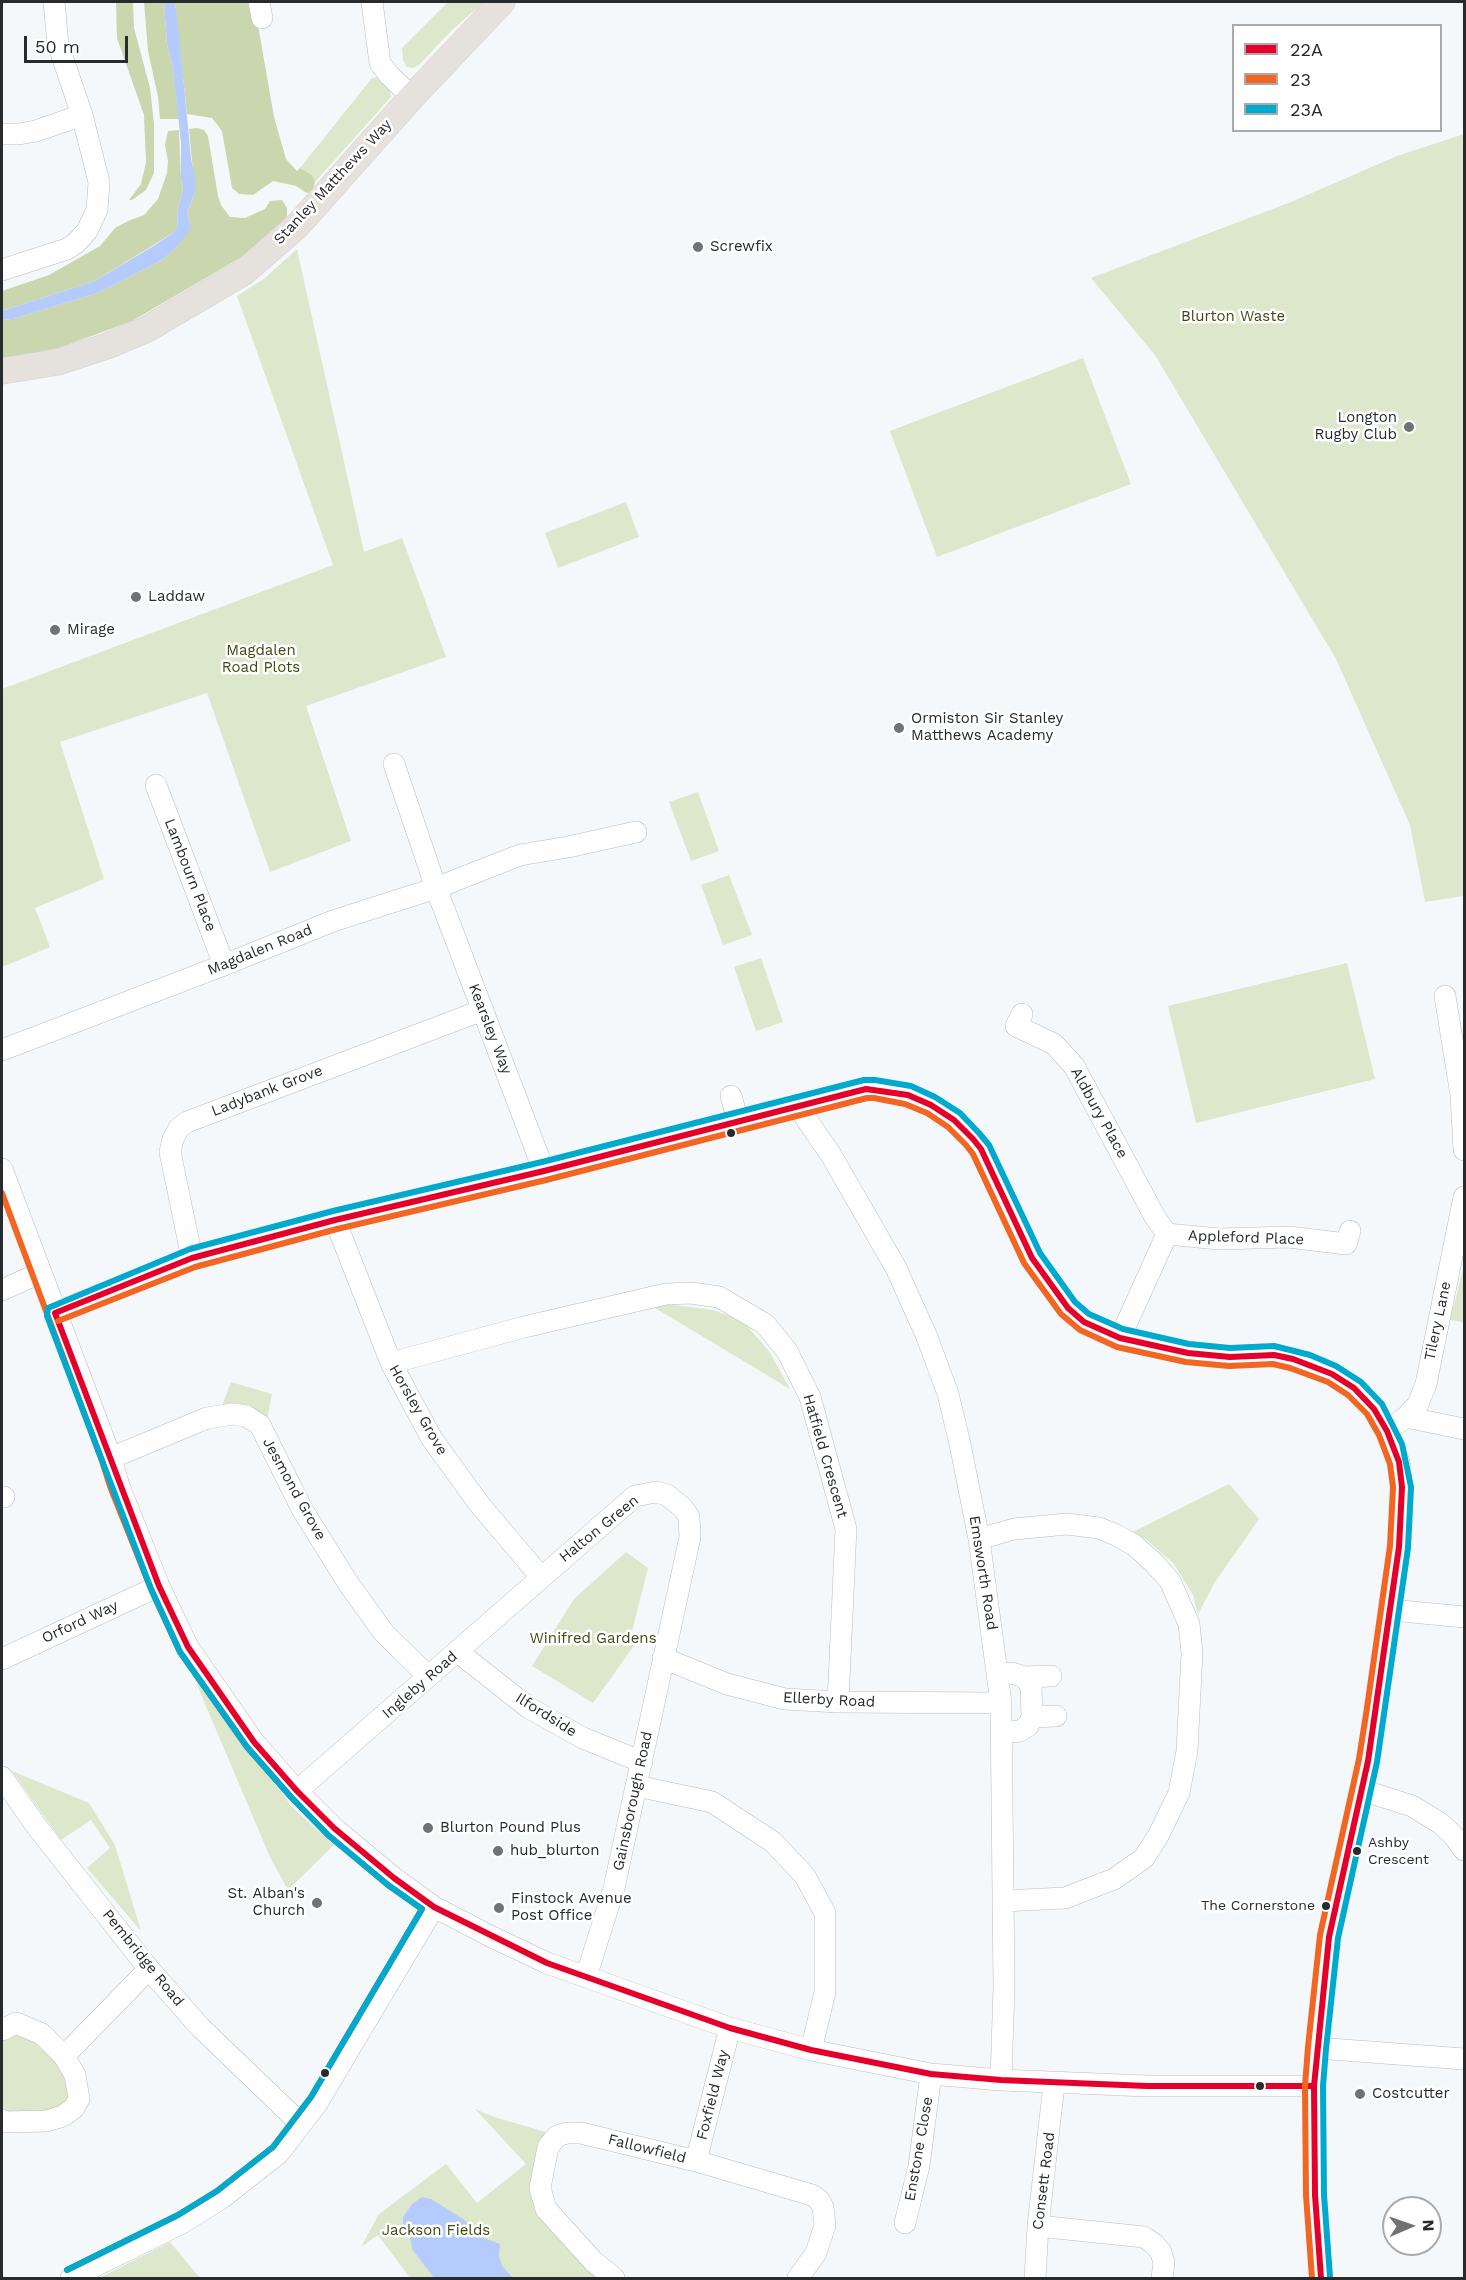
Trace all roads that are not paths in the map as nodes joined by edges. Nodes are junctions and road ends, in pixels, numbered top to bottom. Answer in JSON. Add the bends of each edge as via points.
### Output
{"nodes":[{"id":1,"x":54,"y":2,"type":"edge"},
{"id":2,"x":372,"y":2,"type":"edge"},
{"id":3,"x":502,"y":2,"type":"edge"},
{"id":4,"x":412,"y":97,"type":"junction"},
{"id":5,"x":82,"y":115,"type":"junction"},
{"id":6,"x":2,"y":134,"type":"edge"},
{"id":7,"x":2,"y":270,"type":"edge"},
{"id":8,"x":2,"y":371,"type":"edge"},
{"id":9,"x":392,"y":765,"type":"dead end"},
{"id":10,"x":156,"y":785,"type":"dead end"},
{"id":11,"x":636,"y":832,"type":"dead end"},
{"id":12,"x":436,"y":888,"type":"junction"},
{"id":13,"x":224,"y":965,"type":"junction"},
{"id":14,"x":1445,"y":996,"type":"dead end"},
{"id":15,"x":483,"y":1010,"type":"junction"},
{"id":16,"x":1022,"y":1014,"type":"dead end"},
{"id":17,"x":2,"y":1050,"type":"edge"},
{"id":18,"x":731,"y":1096,"type":"dead end"},
{"id":19,"x":798,"y":1107,"type":"junction"},
{"id":20,"x":738,"y":1121,"type":"junction"},
{"id":21,"x":1464,"y":1150,"type":"edge"},
{"id":22,"x":2,"y":1169,"type":"edge"},
{"id":23,"x":544,"y":1171,"type":"junction"},
{"id":24,"x":1464,"y":1197,"type":"edge"},
{"id":25,"x":335,"y":1220,"type":"junction"},
{"id":26,"x":1350,"y":1231,"type":"dead end"},
{"id":27,"x":1167,"y":1234,"type":"junction"},
{"id":28,"x":192,"y":1258,"type":"junction"},
{"id":29,"x":40,"y":1273,"type":"junction"},
{"id":30,"x":2,"y":1290,"type":"edge"},
{"id":31,"x":55,"y":1313,"type":"junction"},
{"id":32,"x":1120,"y":1338,"type":"junction"},
{"id":33,"x":391,"y":1363,"type":"junction"},
{"id":34,"x":1406,"y":1418,"type":"junction"},
{"id":35,"x":1464,"y":1429,"type":"edge"},
{"id":36,"x":1387,"y":1431,"type":"junction"},
{"id":37,"x":111,"y":1458,"type":"junction"},
{"id":38,"x":979,"y":1539,"type":"junction"},
{"id":39,"x":540,"y":1577,"type":"junction"},
{"id":40,"x":159,"y":1586,"type":"junction"},
{"id":41,"x":1391,"y":1610,"type":"junction"},
{"id":42,"x":1464,"y":1617,"type":"edge"},
{"id":43,"x":458,"y":1652,"type":"junction"},
{"id":44,"x":663,"y":1658,"type":"junction"},
{"id":45,"x":2,"y":1659,"type":"edge"},
{"id":46,"x":999,"y":1674,"type":"junction"},
{"id":47,"x":428,"y":1676,"type":"junction"},
{"id":48,"x":1051,"y":1676,"type":"dead end"},
{"id":49,"x":1024,"y":1677,"type":"junction"},
{"id":50,"x":838,"y":1702,"type":"junction"},
{"id":51,"x":1001,"y":1703,"type":"junction"},
{"id":52,"x":1056,"y":1716,"type":"dead end"},
{"id":53,"x":1032,"y":1717,"type":"junction"},
{"id":54,"x":1002,"y":1733,"type":"junction"},
{"id":55,"x":642,"y":1762,"type":"junction"},
{"id":56,"x":2,"y":1778,"type":"edge"},
{"id":57,"x":637,"y":1786,"type":"junction"},
{"id":58,"x":1362,"y":1790,"type":"junction"},
{"id":59,"x":297,"y":1791,"type":"junction"},
{"id":60,"x":1464,"y":1850,"type":"edge"},
{"id":61,"x":1003,"y":1901,"type":"junction"},
{"id":62,"x":434,"y":1907,"type":"junction"},
{"id":63,"x":149,"y":1969,"type":"junction"},
{"id":64,"x":586,"y":1977,"type":"junction"},
{"id":65,"x":730,"y":2028,"type":"junction"},
{"id":66,"x":2,"y":2030,"type":"edge"},
{"id":67,"x":1317,"y":2048,"type":"junction"},
{"id":68,"x":811,"y":2050,"type":"junction"},
{"id":69,"x":64,"y":2056,"type":"junction"},
{"id":70,"x":1464,"y":2059,"type":"edge"},
{"id":71,"x":931,"y":2074,"type":"junction"},
{"id":72,"x":1001,"y":2080,"type":"junction"},
{"id":73,"x":1054,"y":2084,"type":"junction"},
{"id":74,"x":1314,"y":2086,"type":"junction"},
{"id":75,"x":2,"y":2120,"type":"edge"},
{"id":76,"x":301,"y":2124,"type":"junction"},
{"id":77,"x":696,"y":2161,"type":"junction"},
{"id":78,"x":905,"y":2223,"type":"dead end"},
{"id":79,"x":1038,"y":2226,"type":"junction"},
{"id":80,"x":71,"y":2278,"type":"edge"},
{"id":81,"x":614,"y":2278,"type":"edge"},
{"id":82,"x":798,"y":2278,"type":"edge"},
{"id":83,"x":1035,"y":2278,"type":"edge"},
{"id":84,"x":1162,"y":2278,"type":"edge"},
{"id":85,"x":1321,"y":2278,"type":"edge"}],
"edges":[{"from":1,"to":5,"type":"street","via":[[58,44]]},
{"from":2,"to":4,"type":"street","via":[[381,63]]},
{"from":3,"to":4,"type":"main road","name":"Stanley Matthews Way"},
{"from":4,"to":8,"type":"main road","name":"Stanley Matthews Way","via":[[298,225],[244,272],[147,329],[107,346],[58,363]]},
{"from":5,"to":6,"type":"street","via":[[36,131]]},
{"from":5,"to":7,"type":"street","via":[[99,182],[97,210],[87,231],[67,249]]},
{"from":9,"to":12,"type":"street","name":"Kearsley Way"},
{"from":10,"to":13,"type":"street","name":"Lambourn Place"},
{"from":11,"to":12,"type":"street","name":"Magdalen Road","via":[[520,855]]},
{"from":12,"to":13,"type":"street","name":"Magdalen Road","via":[[333,921]]},
{"from":12,"to":15,"type":"street","name":"Kearsley Way"},
{"from":13,"to":17,"type":"street","name":"Magdalen Road"},
{"from":14,"to":21,"type":"street","via":[[1461,1095]]},
{"from":15,"to":23,"type":"street","name":"Kearsley Way"},
{"from":15,"to":28,"type":"street","name":"Ladybank Grove","via":[[179,1128],[170,1152]]},
{"from":16,"to":27,"type":"street","name":"Aldbury Place","via":[[1016,1026],[1054,1044],[1074,1066]]},
{"from":18,"to":20,"type":"street"},
{"from":19,"to":20,"type":"street"},
{"from":19,"to":32,"type":"street","via":[[875,1089],[908,1095],[954,1120],[981,1149],[1032,1258],[1052,1289],[1084,1322]]},
{"from":19,"to":38,"type":"street","name":"Emsworth Road","via":[[831,1155],[896,1268],[927,1337],[948,1394]]},
{"from":20,"to":23,"type":"street"},
{"from":22,"to":29,"type":"street"},
{"from":23,"to":25,"type":"street"},
{"from":24,"to":34,"type":"street","name":"Tilery Lane","via":[[1426,1384],[1418,1404]]},
{"from":25,"to":28,"type":"street"},
{"from":25,"to":33,"type":"street","name":"Horsley Grove"},
{"from":26,"to":27,"type":"street","name":"Appleford Place","via":[[1346,1244],[1289,1237],[1219,1239]]},
{"from":27,"to":32,"type":"street"},
{"from":28,"to":31,"type":"street"},
{"from":29,"to":30,"type":"street"},
{"from":29,"to":31,"type":"street"},
{"from":31,"to":37,"type":"street"},
{"from":32,"to":36,"type":"street","via":[[1188,1353],[1230,1357],[1274,1355],[1306,1363],[1354,1388],[1374,1409]]},
{"from":33,"to":39,"type":"street","name":"Horsley Grove","via":[[432,1439]]},
{"from":33,"to":50,"type":"street","name":"Hatfield Crescent","via":[[666,1294],[719,1297],[765,1324],[787,1351],[810,1397],[846,1529]]},
{"from":34,"to":35,"type":"street"},
{"from":34,"to":36,"type":"street","name":"Tilery Lane"},
{"from":36,"to":41,"type":"street","via":[[1399,1462],[1402,1487]]},
{"from":37,"to":40,"type":"street"},
{"from":37,"to":47,"type":"street","name":"Jesmond Grove","via":[[207,1418],[233,1414],[246,1416],[260,1425],[302,1509],[348,1583],[384,1633]]},
{"from":38,"to":46,"type":"street","name":"Emsworth Road"},
{"from":38,"to":61,"type":"street","via":[[1014,1529],[1067,1524],[1100,1528],[1116,1535],[1134,1545],[1170,1581],[1189,1624],[1192,1653],[1187,1751],[1179,1793],[1144,1858],[1114,1879],[1065,1898]]},
{"from":39,"to":43,"type":"street","name":"Ingleby Road"},
{"from":39,"to":44,"type":"street","name":"Halton Green","via":[[635,1497],[656,1492],[667,1495],[683,1508],[690,1537]]},
{"from":40,"to":45,"type":"street","name":"Orford Way"},
{"from":40,"to":59,"type":"street","via":[[188,1647],[254,1742]]},
{"from":41,"to":42,"type":"street"},
{"from":41,"to":58,"type":"street"},
{"from":43,"to":47,"type":"street","name":"Ingleby Road"},
{"from":43,"to":55,"type":"street","name":"Ilfordside","via":[[529,1708],[583,1738]]},
{"from":44,"to":50,"type":"street","name":"Ellerby Road","via":[[727,1684],[784,1699]]},
{"from":44,"to":55,"type":"street","name":"Gainsborough Road"},
{"from":46,"to":49,"type":"street"},
{"from":46,"to":51,"type":"street","name":"Emsworth Road"},
{"from":47,"to":59,"type":"street","name":"Ingleby Road"},
{"from":48,"to":49,"type":"street"},
{"from":49,"to":53,"type":"street","via":[[1031,1686]]},
{"from":50,"to":51,"type":"street","name":"Ellerby Road"},
{"from":51,"to":54,"type":"street","name":"Emsworth Road"},
{"from":52,"to":53,"type":"street"},
{"from":53,"to":54,"type":"street","via":[[1020,1731]]},
{"from":54,"to":61,"type":"street","name":"Emsworth Road"},
{"from":55,"to":57,"type":"street","name":"Gainsborough Road"},
{"from":56,"to":63,"type":"street","name":"Pembridge Road"},
{"from":57,"to":64,"type":"street","name":"Gainsborough Road","via":[[614,1888]]},
{"from":57,"to":68,"type":"street","via":[[712,1802],[773,1842],[805,1875],[825,1913],[825,1992]]},
{"from":58,"to":60,"type":"street","via":[[1412,1806],[1440,1823]]},
{"from":58,"to":67,"type":"street","via":[[1329,1937]]},
{"from":59,"to":62,"type":"street","via":[[343,1835]]},
{"from":61,"to":72,"type":"street","name":"Emsworth Road"},
{"from":62,"to":64,"type":"street","via":[[547,1963]]},
{"from":62,"to":76,"type":"street"},
{"from":63,"to":69,"type":"street"},
{"from":63,"to":76,"type":"street","name":"Pembridge Road","via":[[200,2027]]},
{"from":64,"to":65,"type":"street"},
{"from":65,"to":68,"type":"street"},
{"from":65,"to":77,"type":"street","name":"Foxfield Way"},
{"from":66,"to":69,"type":"street","via":[[16,2024],[42,2034]]},
{"from":67,"to":70,"type":"street"},
{"from":67,"to":74,"type":"street"},
{"from":68,"to":71,"type":"street"},
{"from":69,"to":75,"type":"street","via":[[78,2089],[79,2099],[74,2108],[47,2121]]},
{"from":71,"to":72,"type":"street"},
{"from":71,"to":78,"type":"street","name":"Enstone Close","via":[[919,2166]]},
{"from":72,"to":73,"type":"street"},
{"from":73,"to":74,"type":"street"},
{"from":73,"to":79,"type":"street","name":"Consett Road"},
{"from":74,"to":85,"type":"street"},
{"from":76,"to":80,"type":"street","via":[[279,2153],[222,2198],[182,2223]]},
{"from":77,"to":81,"type":"street","name":"Fallowfield","via":[[580,2133],[557,2136],[548,2148],[540,2188],[546,2209],[593,2261]]},
{"from":77,"to":82,"type":"street","name":"Fallowfield","via":[[819,2199],[826,2217],[822,2241]]},
{"from":79,"to":83,"type":"street","name":"Consett Road"},
{"from":79,"to":84,"type":"street","via":[[1144,2237],[1161,2252]]}]}
